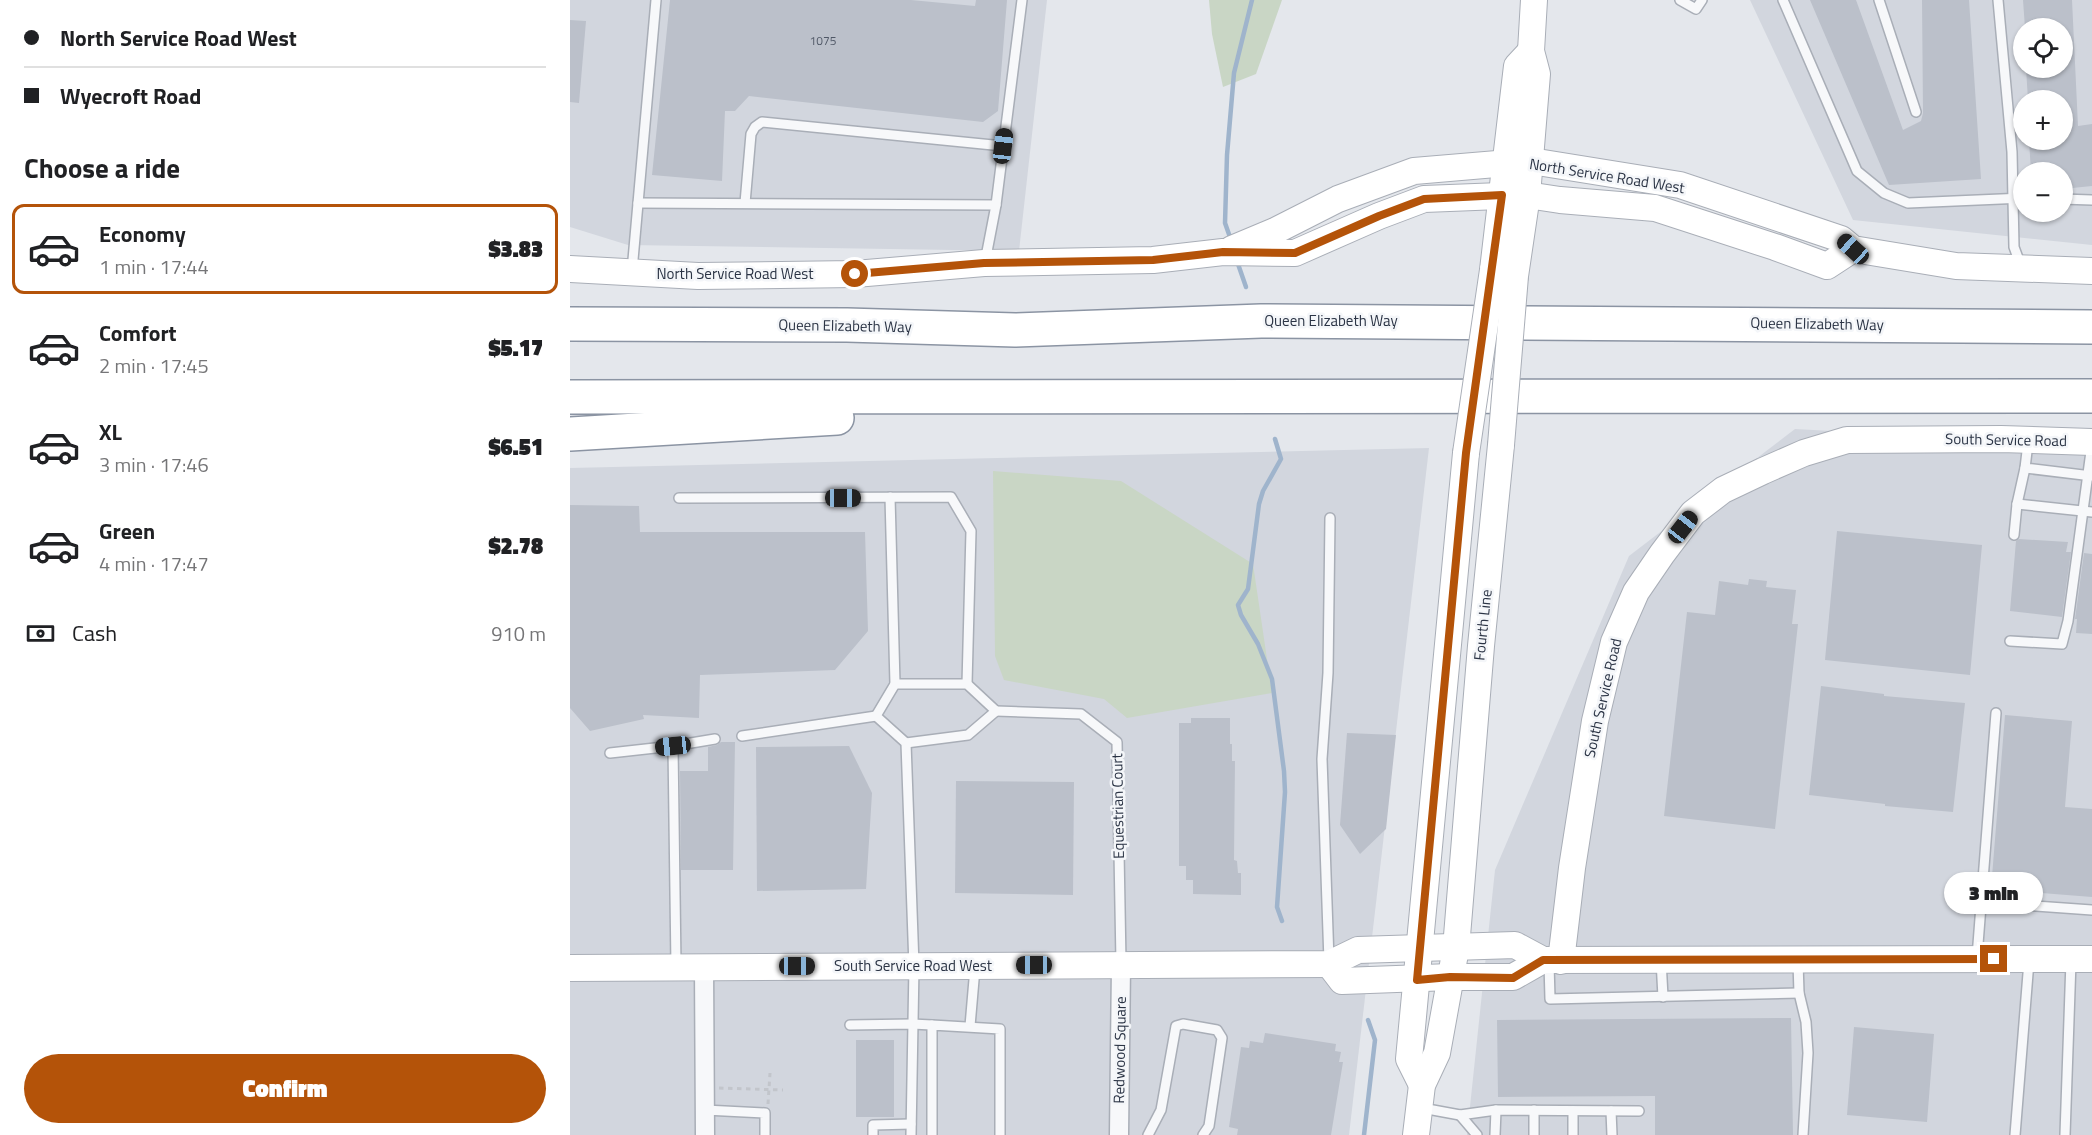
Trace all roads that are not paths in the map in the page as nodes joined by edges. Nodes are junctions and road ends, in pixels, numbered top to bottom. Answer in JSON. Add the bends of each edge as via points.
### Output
{"nodes":[{"id":1,"x":656,"y":0,"type":"edge"},
{"id":2,"x":1022,"y":0,"type":"edge"},
{"id":3,"x":1534,"y":0,"type":"edge"},
{"id":4,"x":1680,"y":0,"type":"edge"},
{"id":5,"x":1702,"y":0,"type":"edge"},
{"id":6,"x":1783,"y":0,"type":"edge"},
{"id":7,"x":1879,"y":0,"type":"edge"},
{"id":8,"x":1998,"y":0,"type":"edge"},
{"id":9,"x":1916,"y":112,"type":"dead end"},
{"id":10,"x":1003,"y":146,"type":"junction"},
{"id":11,"x":1518,"y":162,"type":"junction"},
{"id":12,"x":1502,"y":195,"type":"junction"},
{"id":13,"x":1527,"y":195,"type":"junction"},
{"id":14,"x":2013,"y":198,"type":"joint"},
{"id":15,"x":2073,"y":199,"type":"edge"},
{"id":16,"x":2092,"y":200,"type":"edge"},
{"id":17,"x":638,"y":203,"type":"junction"},
{"id":18,"x":746,"y":203,"type":"junction"},
{"id":19,"x":996,"y":205,"type":"junction"},
{"id":20,"x":2013,"y":222,"type":"edge"},
{"id":21,"x":1853,"y":249,"type":"junction"},
{"id":22,"x":1223,"y":252,"type":"junction"},
{"id":23,"x":984,"y":263,"type":"junction"},
{"id":24,"x":2022,"y":268,"type":"junction"},
{"id":25,"x":570,"y":269,"type":"edge"},
{"id":26,"x":2092,"y":271,"type":"edge"},
{"id":27,"x":632,"y":273,"type":"junction"},
{"id":28,"x":1504,"y":273,"type":"junction"},
{"id":29,"x":570,"y":302,"type":"edge"},
{"id":30,"x":570,"y":324,"type":"edge"},
{"id":31,"x":847,"y":325,"type":"junction"},
{"id":32,"x":2092,"y":327,"type":"edge"},
{"id":33,"x":2092,"y":396,"type":"edge"},
{"id":34,"x":570,"y":397,"type":"edge"},
{"id":35,"x":978,"y":398,"type":"junction"},
{"id":36,"x":570,"y":434,"type":"edge"},
{"id":37,"x":2028,"y":440,"type":"junction"},
{"id":38,"x":2092,"y":443,"type":"edge"},
{"id":39,"x":2025,"y":468,"type":"junction"},
{"id":40,"x":2090,"y":475,"type":"edge"},
{"id":41,"x":890,"y":497,"type":"junction"},
{"id":42,"x":679,"y":498,"type":"dead end"},
{"id":43,"x":2017,"y":504,"type":"junction"},
{"id":44,"x":2088,"y":512,"type":"edge"},
{"id":45,"x":1330,"y":518,"type":"dead end"},
{"id":46,"x":2014,"y":535,"type":"dead end"},
{"id":47,"x":2010,"y":640,"type":"dead end"},
{"id":48,"x":895,"y":684,"type":"junction"},
{"id":49,"x":967,"y":684,"type":"junction"},
{"id":50,"x":996,"y":711,"type":"junction"},
{"id":51,"x":1996,"y":713,"type":"dead end"},
{"id":52,"x":876,"y":716,"type":"junction"},
{"id":53,"x":742,"y":736,"type":"dead end"},
{"id":54,"x":715,"y":739,"type":"dead end"},
{"id":55,"x":906,"y":743,"type":"junction"},
{"id":56,"x":673,"y":746,"type":"junction"},
{"id":57,"x":610,"y":753,"type":"dead end"},
{"id":58,"x":1982,"y":902,"type":"junction"},
{"id":59,"x":2092,"y":910,"type":"edge"},
{"id":60,"x":1456,"y":948,"type":"junction"},
{"id":61,"x":1420,"y":949,"type":"junction"},
{"id":62,"x":1977,"y":959,"type":"junction"},
{"id":63,"x":2029,"y":959,"type":"junction"},
{"id":64,"x":2081,"y":959,"type":"edge"},
{"id":65,"x":1551,"y":960,"type":"junction"},
{"id":66,"x":1661,"y":960,"type":"junction"},
{"id":67,"x":1798,"y":960,"type":"junction"},
{"id":68,"x":1329,"y":964,"type":"junction"},
{"id":69,"x":1121,"y":965,"type":"junction"},
{"id":70,"x":914,"y":966,"type":"junction"},
{"id":71,"x":975,"y":966,"type":"junction"},
{"id":72,"x":676,"y":967,"type":"junction"},
{"id":73,"x":704,"y":967,"type":"junction"},
{"id":74,"x":570,"y":968,"type":"edge"},
{"id":75,"x":1450,"y":977,"type":"junction"},
{"id":76,"x":1417,"y":980,"type":"junction"},
{"id":77,"x":1799,"y":993,"type":"junction"},
{"id":78,"x":1663,"y":997,"type":"junction"},
{"id":79,"x":912,"y":1024,"type":"junction"},
{"id":80,"x":850,"y":1025,"type":"dead end"},
{"id":81,"x":932,"y":1025,"type":"junction"},
{"id":82,"x":970,"y":1026,"type":"junction"},
{"id":83,"x":1421,"y":1097,"type":"junction"},
{"id":84,"x":705,"y":1110,"type":"junction"},
{"id":85,"x":1496,"y":1110,"type":"junction"},
{"id":86,"x":1534,"y":1110,"type":"junction"},
{"id":87,"x":1574,"y":1111,"type":"junction"},
{"id":88,"x":1611,"y":1111,"type":"junction"},
{"id":89,"x":1639,"y":1111,"type":"dead end"},
{"id":90,"x":1460,"y":1115,"type":"junction"},
{"id":91,"x":911,"y":1124,"type":"junction"},
{"id":92,"x":705,"y":1135,"type":"edge"},
{"id":93,"x":765,"y":1135,"type":"edge"},
{"id":94,"x":873,"y":1135,"type":"edge"},
{"id":95,"x":911,"y":1135,"type":"edge"},
{"id":96,"x":932,"y":1135,"type":"edge"},
{"id":97,"x":1000,"y":1135,"type":"edge"},
{"id":98,"x":1119,"y":1135,"type":"edge"},
{"id":99,"x":1148,"y":1135,"type":"edge"},
{"id":100,"x":1203,"y":1135,"type":"edge"},
{"id":101,"x":1416,"y":1135,"type":"edge"},
{"id":102,"x":1477,"y":1135,"type":"edge"},
{"id":103,"x":1495,"y":1135,"type":"edge"},
{"id":104,"x":1534,"y":1135,"type":"edge"},
{"id":105,"x":1573,"y":1135,"type":"edge"},
{"id":106,"x":1612,"y":1135,"type":"edge"},
{"id":107,"x":1803,"y":1135,"type":"edge"},
{"id":108,"x":2015,"y":1135,"type":"edge"},
{"id":109,"x":2065,"y":1135,"type":"edge"}],
"edges":[{"from":1,"to":17,"type":"lane"},
{"from":2,"to":10,"type":"lane"},
{"from":3,"to":11,"type":"street","via":[[1531,51],[1538,74]]},
{"from":4,"to":5,"type":"lane","via":[[1696,9]]},
{"from":6,"to":14,"type":"lane","via":[[1857,171],[1884,193],[1908,203]]},
{"from":7,"to":9,"type":"lane"},
{"from":8,"to":14,"type":"lane"},
{"from":10,"to":18,"type":"lane","via":[[762,122],[751,134]]},
{"from":10,"to":19,"type":"lane"},
{"from":11,"to":12,"type":"street","name":"Fourth Line"},
{"from":11,"to":13,"type":"street","name":"Fourth Line"},
{"from":11,"to":21,"type":"street","name":"North Service Road West","via":[[1680,185],[1841,239]]},
{"from":11,"to":22,"type":"street","name":"North Service Road West","via":[[1414,171],[1338,199]]},
{"from":12,"to":13,"type":"street","name":"North Service Road West"},
{"from":12,"to":22,"type":"street","name":"North Service Road West","via":[[1424,199],[1295,253]]},
{"from":12,"to":28,"type":"street","name":"Fourth Line"},
{"from":13,"to":21,"type":"street","name":"North Service Road West","via":[[1655,208],[1827,266]]},
{"from":13,"to":28,"type":"street","name":"Fourth Line"},
{"from":15,"to":16,"type":"lane"},
{"from":17,"to":18,"type":"lane"},
{"from":17,"to":27,"type":"lane"},
{"from":18,"to":19,"type":"lane"},
{"from":19,"to":23,"type":"lane"},
{"from":20,"to":24,"type":"lane","via":[[2014,247]]},
{"from":21,"to":24,"type":"street","name":"North Service Road West","via":[[1956,267]]},
{"from":22,"to":23,"type":"street","name":"North Service Road West","via":[[1153,260]]},
{"from":23,"to":27,"type":"street","name":"North Service Road West","via":[[855,274]]},
{"from":24,"to":26,"type":"street","name":"North Service Road West"},
{"from":25,"to":27,"type":"street","name":"North Service Road West"},
{"from":28,"to":60,"type":"street","name":"Fourth Line","bridge":true,"via":[[1501,445]]},
{"from":28,"to":61,"type":"street","name":"Fourth Line","bridge":true,"via":[[1466,453]]},
{"from":29,"to":31,"type":"highway"},
{"from":30,"to":31,"type":"highway","name":"Queen Elizabeth Way"},
{"from":31,"to":32,"type":"highway","name":"Queen Elizabeth Way","via":[[1015,330],[1273,321]]},
{"from":33,"to":35,"type":"highway"},
{"from":34,"to":35,"type":"highway"},
{"from":35,"to":36,"type":"highway","via":[[915,412]]},
{"from":37,"to":38,"type":"street","name":"South Service Road"},
{"from":37,"to":39,"type":"lane"},
{"from":37,"to":65,"type":"street","name":"South Service Road","via":[[1847,440],[1762,471],[1723,490],[1693,513],[1636,592],[1614,642],[1595,722],[1572,868]]},
{"from":38,"to":40,"type":"lane"},
{"from":39,"to":40,"type":"lane"},
{"from":39,"to":43,"type":"lane"},
{"from":40,"to":44,"type":"lane"},
{"from":41,"to":42,"type":"lane"},
{"from":41,"to":48,"type":"lane"},
{"from":41,"to":49,"type":"lane","via":[[951,497],[970,531]]},
{"from":43,"to":44,"type":"lane"},
{"from":43,"to":46,"type":"lane"},
{"from":44,"to":47,"type":"lane","via":[[2062,644]]},
{"from":45,"to":68,"type":"lane","via":[[1328,673],[1322,759]]},
{"from":48,"to":49,"type":"lane"},
{"from":48,"to":52,"type":"lane"},
{"from":49,"to":50,"type":"lane"},
{"from":50,"to":55,"type":"lane","via":[[968,735]]},
{"from":50,"to":69,"type":"lane","name":"Equestrian Court","via":[[1081,714],[1117,742]]},
{"from":51,"to":58,"type":"lane"},
{"from":52,"to":53,"type":"lane"},
{"from":52,"to":55,"type":"lane"},
{"from":54,"to":56,"type":"lane"},
{"from":55,"to":70,"type":"lane"},
{"from":56,"to":57,"type":"lane"},
{"from":56,"to":72,"type":"lane"},
{"from":58,"to":59,"type":"lane"},
{"from":58,"to":62,"type":"lane"},
{"from":60,"to":61,"type":"street","name":"South Service Road West"},
{"from":60,"to":65,"type":"street","name":"South Service Road West","via":[[1515,945]]},
{"from":60,"to":75,"type":"street","name":"Fourth Line"},
{"from":61,"to":68,"type":"street","name":"South Service Road West","via":[[1358,950]]},
{"from":61,"to":76,"type":"street","name":"Fourth Line"},
{"from":62,"to":63,"type":"street"},
{"from":62,"to":67,"type":"street"},
{"from":63,"to":64,"type":"street"},
{"from":63,"to":108,"type":"lane"},
{"from":64,"to":109,"type":"lane"},
{"from":65,"to":66,"type":"street"},
{"from":65,"to":75,"type":"street","via":[[1513,978]]},
{"from":65,"to":78,"type":"lane","via":[[1550,999]]},
{"from":66,"to":67,"type":"street"},
{"from":66,"to":78,"type":"lane"},
{"from":67,"to":77,"type":"lane"},
{"from":68,"to":69,"type":"street","name":"South Service Road West"},
{"from":68,"to":76,"type":"street","via":[[1342,981]]},
{"from":69,"to":71,"type":"street","name":"South Service Road West"},
{"from":69,"to":98,"type":"street","name":"Redwood Square"},
{"from":70,"to":71,"type":"street","name":"South Service Road West"},
{"from":70,"to":73,"type":"street","name":"South Service Road West"},
{"from":70,"to":79,"type":"lane"},
{"from":71,"to":82,"type":"lane"},
{"from":72,"to":73,"type":"street","name":"South Service Road West"},
{"from":72,"to":74,"type":"street","name":"South Service Road West"},
{"from":73,"to":84,"type":"street"},
{"from":75,"to":76,"type":"street"},
{"from":75,"to":83,"type":"street","name":"Fourth Line","via":[[1437,1053]]},
{"from":76,"to":83,"type":"street","name":"Fourth Line","via":[[1409,1059]]},
{"from":77,"to":78,"type":"lane"},
{"from":77,"to":107,"type":"lane","via":[[1808,1053]]},
{"from":79,"to":80,"type":"lane"},
{"from":79,"to":81,"type":"lane"},
{"from":79,"to":91,"type":"lane"},
{"from":81,"to":82,"type":"lane"},
{"from":81,"to":96,"type":"lane"},
{"from":82,"to":97,"type":"lane","via":[[1000,1029]]},
{"from":83,"to":90,"type":"lane"},
{"from":83,"to":101,"type":"street","name":"Fourth Line"},
{"from":84,"to":92,"type":"street"},
{"from":84,"to":93,"type":"lane","via":[[765,1113]]},
{"from":85,"to":86,"type":"lane"},
{"from":85,"to":90,"type":"lane"},
{"from":85,"to":103,"type":"lane"},
{"from":86,"to":87,"type":"lane"},
{"from":86,"to":104,"type":"lane"},
{"from":87,"to":88,"type":"lane"},
{"from":87,"to":105,"type":"lane"},
{"from":88,"to":89,"type":"lane"},
{"from":88,"to":106,"type":"lane"},
{"from":90,"to":102,"type":"lane"},
{"from":91,"to":94,"type":"lane","via":[[873,1125]]},
{"from":91,"to":95,"type":"lane"},
{"from":99,"to":100,"type":"lane","via":[[1161,1110],[1176,1026],[1183,1024],[1217,1030],[1222,1038],[1209,1126]]}]}
